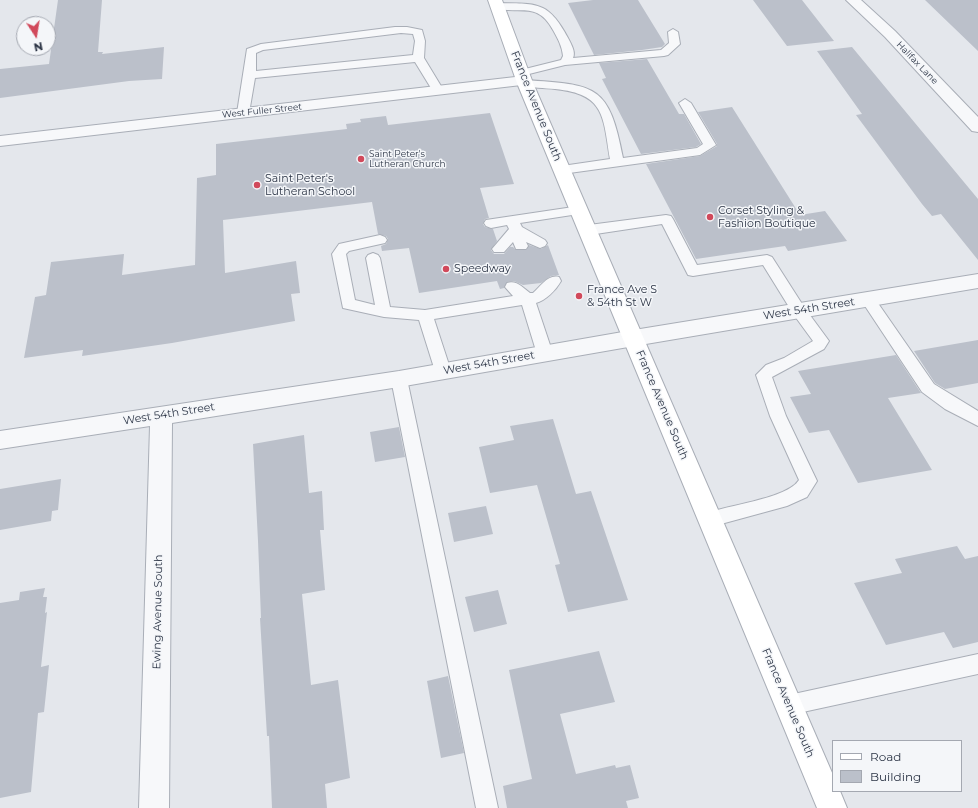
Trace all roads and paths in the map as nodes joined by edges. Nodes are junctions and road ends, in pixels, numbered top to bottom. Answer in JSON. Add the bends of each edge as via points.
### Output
{"nodes":[{"id":1,"x":853,"y":0,"type":"edge"},
{"id":2,"x":496,"y":3,"type":"edge"},
{"id":3,"x":673,"y":32,"type":"dead end"},
{"id":4,"x":418,"y":58,"type":"junction"},
{"id":5,"x":565,"y":62,"type":"junction"},
{"id":6,"x":250,"y":75,"type":"junction"},
{"id":7,"x":524,"y":79,"type":"junction"},
{"id":8,"x":438,"y":91,"type":"junction"},
{"id":9,"x":685,"y":104,"type":"dead end"},
{"id":10,"x":243,"y":113,"type":"junction"},
{"id":11,"x":978,"y":127,"type":"edge"},
{"id":12,"x":0,"y":141,"type":"edge"},
{"id":13,"x":617,"y":162,"type":"junction"},
{"id":14,"x":562,"y":170,"type":"junction"},
{"id":15,"x":580,"y":210,"type":"junction"},
{"id":16,"x":491,"y":223,"type":"dead end"},
{"id":17,"x":514,"y":225,"type":"junction"},
{"id":18,"x":589,"y":230,"type":"junction"},
{"id":19,"x":380,"y":240,"type":"dead end"},
{"id":20,"x":540,"y":243,"type":"dead end"},
{"id":21,"x":521,"y":246,"type":"dead end"},
{"id":22,"x":499,"y":249,"type":"dead end"},
{"id":23,"x":373,"y":258,"type":"dead end"},
{"id":24,"x":554,"y":281,"type":"dead end"},
{"id":25,"x":978,"y":281,"type":"edge"},
{"id":26,"x":533,"y":284,"type":"dead end"},
{"id":27,"x":512,"y":287,"type":"dead end"},
{"id":28,"x":532,"y":298,"type":"junction"},
{"id":29,"x":868,"y":300,"type":"junction"},
{"id":30,"x":799,"y":311,"type":"junction"},
{"id":31,"x":384,"y":312,"type":"junction"},
{"id":32,"x":425,"y":315,"type":"junction"},
{"id":33,"x":634,"y":338,"type":"junction"},
{"id":34,"x":545,"y":354,"type":"junction"},
{"id":35,"x":444,"y":371,"type":"junction"},
{"id":36,"x":399,"y":379,"type":"junction"},
{"id":37,"x":161,"y":415,"type":"junction"},
{"id":38,"x":978,"y":419,"type":"edge"},
{"id":39,"x":0,"y":440,"type":"edge"},
{"id":40,"x":710,"y":519,"type":"junction"},
{"id":41,"x":978,"y":664,"type":"edge"},
{"id":42,"x":789,"y":705,"type":"junction"},
{"id":43,"x":154,"y":808,"type":"edge"},
{"id":44,"x":487,"y":808,"type":"edge"},
{"id":45,"x":832,"y":808,"type":"edge"}],
"edges":[{"from":1,"to":11,"type":"street","name":"Halifax Lane","via":[[890,34]]},
{"from":2,"to":5,"type":"lane","via":[[546,11],[553,18],[569,50]]},
{"from":2,"to":7,"type":"main road","name":"France Avenue South"},
{"from":3,"to":5,"type":"lane","via":[[675,44],[664,53]]},
{"from":4,"to":6,"type":"lane"},
{"from":4,"to":6,"type":"lane","via":[[418,32],[390,32],[260,47],[251,51]]},
{"from":4,"to":8,"type":"lane"},
{"from":5,"to":7,"type":"lane"},
{"from":6,"to":10,"type":"lane"},
{"from":7,"to":8,"type":"street","name":"West Fuller Street"},
{"from":7,"to":13,"type":"lane","via":[[568,86],[598,98],[611,127]]},
{"from":7,"to":14,"type":"main road","name":"France Avenue South"},
{"from":8,"to":10,"type":"street","name":"West Fuller Street"},
{"from":9,"to":13,"type":"lane","via":[[710,145],[700,150]]},
{"from":10,"to":12,"type":"street","name":"West Fuller Street"},
{"from":13,"to":14,"type":"lane"},
{"from":14,"to":15,"type":"main road","name":"France Avenue South"},
{"from":15,"to":17,"type":"lane"},
{"from":15,"to":18,"type":"main road","name":"France Avenue South"},
{"from":16,"to":17,"type":"lane"},
{"from":17,"to":20,"type":"lane"},
{"from":17,"to":21,"type":"lane"},
{"from":17,"to":22,"type":"lane"},
{"from":18,"to":30,"type":"lane","via":[[666,219],[693,271],[767,260]]},
{"from":18,"to":33,"type":"main road","name":"France Avenue South"},
{"from":19,"to":31,"type":"lane","via":[[344,247],[338,254],[348,304]]},
{"from":23,"to":31,"type":"lane"},
{"from":24,"to":28,"type":"lane"},
{"from":25,"to":29,"type":"street","name":"West 54th Street"},
{"from":26,"to":28,"type":"lane"},
{"from":27,"to":28,"type":"lane"},
{"from":28,"to":32,"type":"lane"},
{"from":28,"to":34,"type":"lane"},
{"from":29,"to":30,"type":"street","name":"West 54th Street"},
{"from":29,"to":38,"type":"lane","via":[[928,388]]},
{"from":30,"to":33,"type":"street","name":"West 54th Street"},
{"from":30,"to":40,"type":"lane","via":[[821,341],[819,345],[764,375],[768,393],[798,454],[808,482],[801,492],[781,501]]},
{"from":31,"to":32,"type":"lane"},
{"from":32,"to":35,"type":"lane"},
{"from":33,"to":34,"type":"street","name":"West 54th Street"},
{"from":33,"to":40,"type":"main road","name":"France Avenue South"},
{"from":34,"to":35,"type":"street","name":"West 54th Street"},
{"from":35,"to":36,"type":"street","name":"West 54th Street"},
{"from":36,"to":37,"type":"street","name":"West 54th Street"},
{"from":36,"to":44,"type":"lane"},
{"from":37,"to":39,"type":"street","name":"West 54th Street"},
{"from":37,"to":43,"type":"street","name":"Ewing Avenue South"},
{"from":40,"to":42,"type":"main road","name":"France Avenue South"},
{"from":41,"to":42,"type":"lane"},
{"from":42,"to":45,"type":"main road","name":"France Avenue South"}]}
